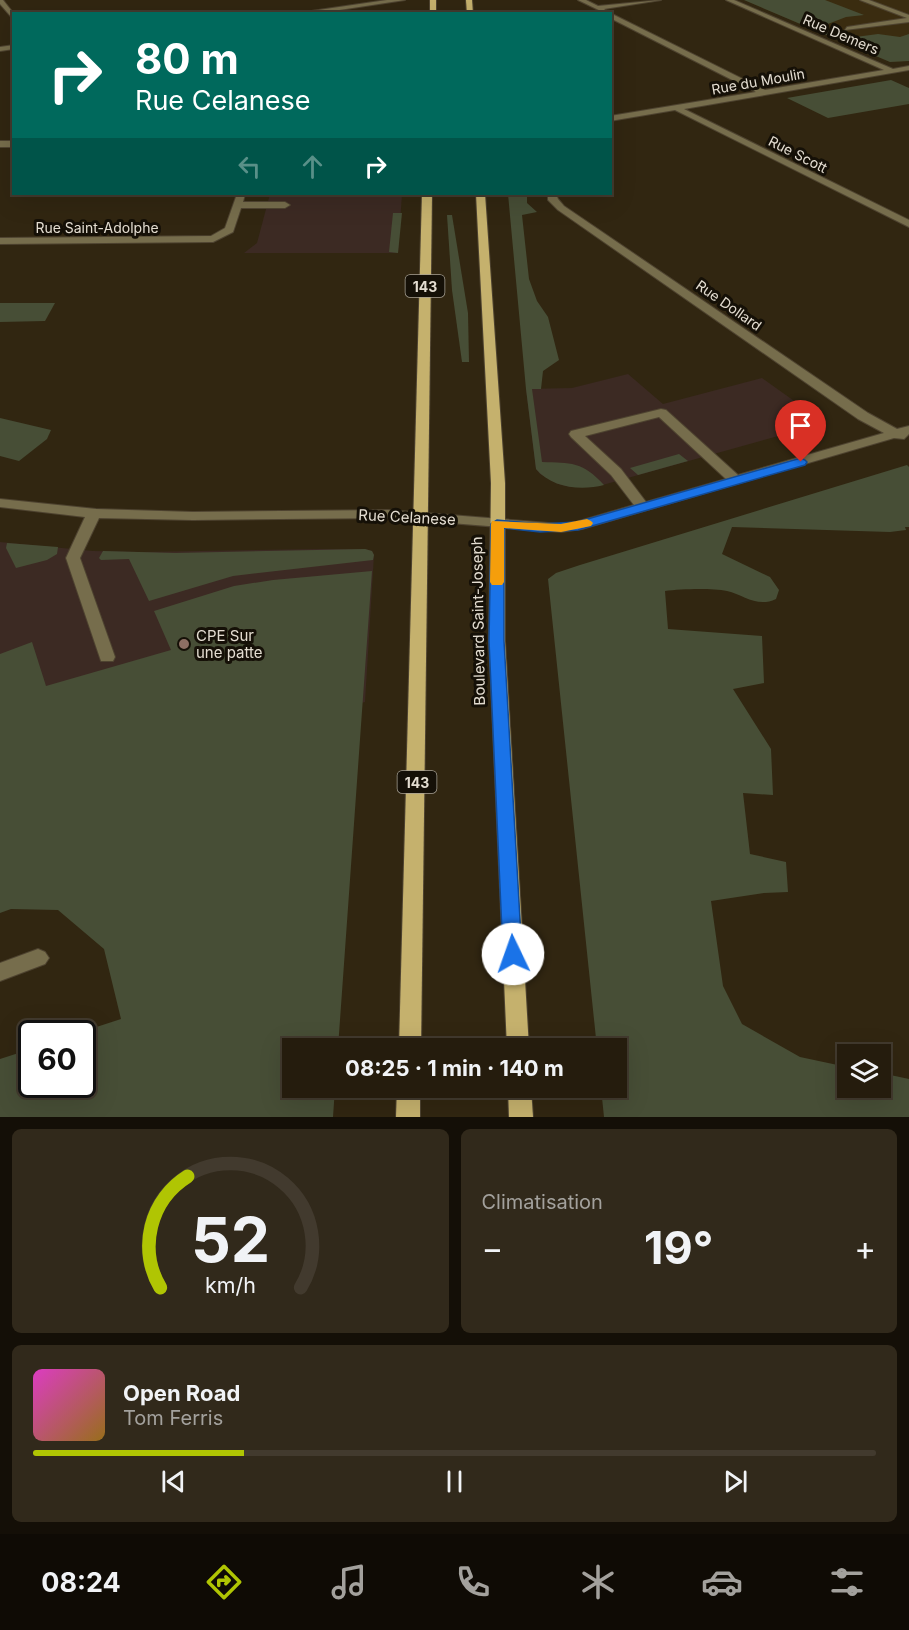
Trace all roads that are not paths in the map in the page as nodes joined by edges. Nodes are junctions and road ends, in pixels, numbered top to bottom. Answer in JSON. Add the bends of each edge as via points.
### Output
{"nodes":[{"id":1,"x":0,"y":0,"type":"edge"},
{"id":2,"x":402,"y":0,"type":"edge"},
{"id":3,"x":581,"y":0,"type":"edge"},
{"id":4,"x":658,"y":0,"type":"edge"},
{"id":5,"x":729,"y":0,"type":"edge"},
{"id":6,"x":863,"y":0,"type":"edge"},
{"id":7,"x":368,"y":4,"type":"junction"},
{"id":8,"x":597,"y":8,"type":"junction"},
{"id":9,"x":309,"y":12,"type":"edge"},
{"id":10,"x":379,"y":12,"type":"dead end"},
{"id":11,"x":605,"y":12,"type":"edge"},
{"id":12,"x":12,"y":15,"type":"edge"},
{"id":13,"x":612,"y":16,"type":"edge"},
{"id":14,"x":909,"y":19,"type":"edge"},
{"id":15,"x":847,"y":29,"type":"dead end"},
{"id":16,"x":909,"y":68,"type":"edge"},
{"id":17,"x":893,"y":71,"type":"junction"},
{"id":18,"x":909,"y":78,"type":"edge"},
{"id":19,"x":765,"y":93,"type":"junction"},
{"id":20,"x":676,"y":108,"type":"junction"},
{"id":21,"x":612,"y":119,"type":"edge"},
{"id":22,"x":241,"y":195,"type":"edge"},
{"id":23,"x":428,"y":195,"type":"edge"},
{"id":24,"x":480,"y":195,"type":"edge"},
{"id":25,"x":552,"y":195,"type":"edge"},
{"id":26,"x":238,"y":205,"type":"junction"},
{"id":27,"x":285,"y":205,"type":"dead end"},
{"id":28,"x":909,"y":224,"type":"edge"},
{"id":29,"x":0,"y":241,"type":"edge"},
{"id":30,"x":903,"y":432,"type":"edge"},
{"id":31,"x":909,"y":441,"type":"edge"},
{"id":32,"x":736,"y":481,"type":"junction"},
{"id":33,"x":0,"y":503,"type":"edge"},
{"id":34,"x":643,"y":507,"type":"junction"},
{"id":35,"x":94,"y":514,"type":"junction"},
{"id":36,"x":420,"y":516,"type":"junction"},
{"id":37,"x":497,"y":524,"type":"junction"},
{"id":38,"x":107,"y":657,"type":"dead end"},
{"id":39,"x":38,"y":958,"type":"dead end"},
{"id":40,"x":0,"y":972,"type":"edge"},
{"id":41,"x":410,"y":1038,"type":"edge"},
{"id":42,"x":517,"y":1038,"type":"edge"},
{"id":43,"x":409,"y":1098,"type":"edge"},
{"id":44,"x":520,"y":1098,"type":"edge"},
{"id":45,"x":408,"y":1117,"type":"edge"},
{"id":46,"x":521,"y":1117,"type":"edge"}],
"edges":[{"from":1,"to":12,"type":"street"},
{"from":2,"to":7,"type":"street"},
{"from":3,"to":8,"type":"street"},
{"from":4,"to":8,"type":"street"},
{"from":5,"to":17,"type":"street","name":"Rue Demers"},
{"from":6,"to":14,"type":"street"},
{"from":7,"to":9,"type":"street"},
{"from":7,"to":10,"type":"street"},
{"from":8,"to":11,"type":"street"},
{"from":13,"to":19,"type":"street"},
{"from":14,"to":15,"type":"street"},
{"from":16,"to":17,"type":"street","name":"Rue du Moulin"},
{"from":17,"to":18,"type":"street","name":"Rue Demers"},
{"from":17,"to":19,"type":"street","name":"Rue du Moulin"},
{"from":19,"to":20,"type":"street","name":"Rue du Moulin"},
{"from":20,"to":21,"type":"street","name":"Rue du Moulin"},
{"from":20,"to":28,"type":"street","name":"Rue Scott"},
{"from":22,"to":26,"type":"street"},
{"from":23,"to":36,"type":"main road","number":"143"},
{"from":24,"to":37,"type":"main road","name":"Boulevard Saint-Joseph","via":[[498,483]]},
{"from":25,"to":30,"type":"street","name":"Rue Dollard","via":[[561,208],[862,416]]},
{"from":26,"to":27,"type":"street"},
{"from":26,"to":29,"type":"street","name":"Rue Saint-Adolphe","via":[[228,232],[213,238]]},
{"from":30,"to":31,"type":"street","name":"Rue Dollard"},
{"from":30,"to":32,"type":"street","name":"Rue Celanese"},
{"from":32,"to":34,"type":"street","name":"Rue Celanese"},
{"from":32,"to":34,"type":"street","via":[[661,413],[576,434],[616,472]]},
{"from":33,"to":35,"type":"street","name":"Rue Celanese"},
{"from":34,"to":37,"type":"street","name":"Rue Celanese","via":[[561,528]]},
{"from":35,"to":36,"type":"street","name":"Rue Celanese"},
{"from":35,"to":38,"type":"street","via":[[73,558]]},
{"from":36,"to":37,"type":"street","name":"Rue Celanese"},
{"from":36,"to":41,"type":"main road","number":"143"},
{"from":37,"to":42,"type":"main road","name":"Boulevard Saint-Joseph","via":[[497,641]]},
{"from":39,"to":40,"type":"street"},
{"from":43,"to":45,"type":"main road"},
{"from":44,"to":46,"type":"main road"}]}
